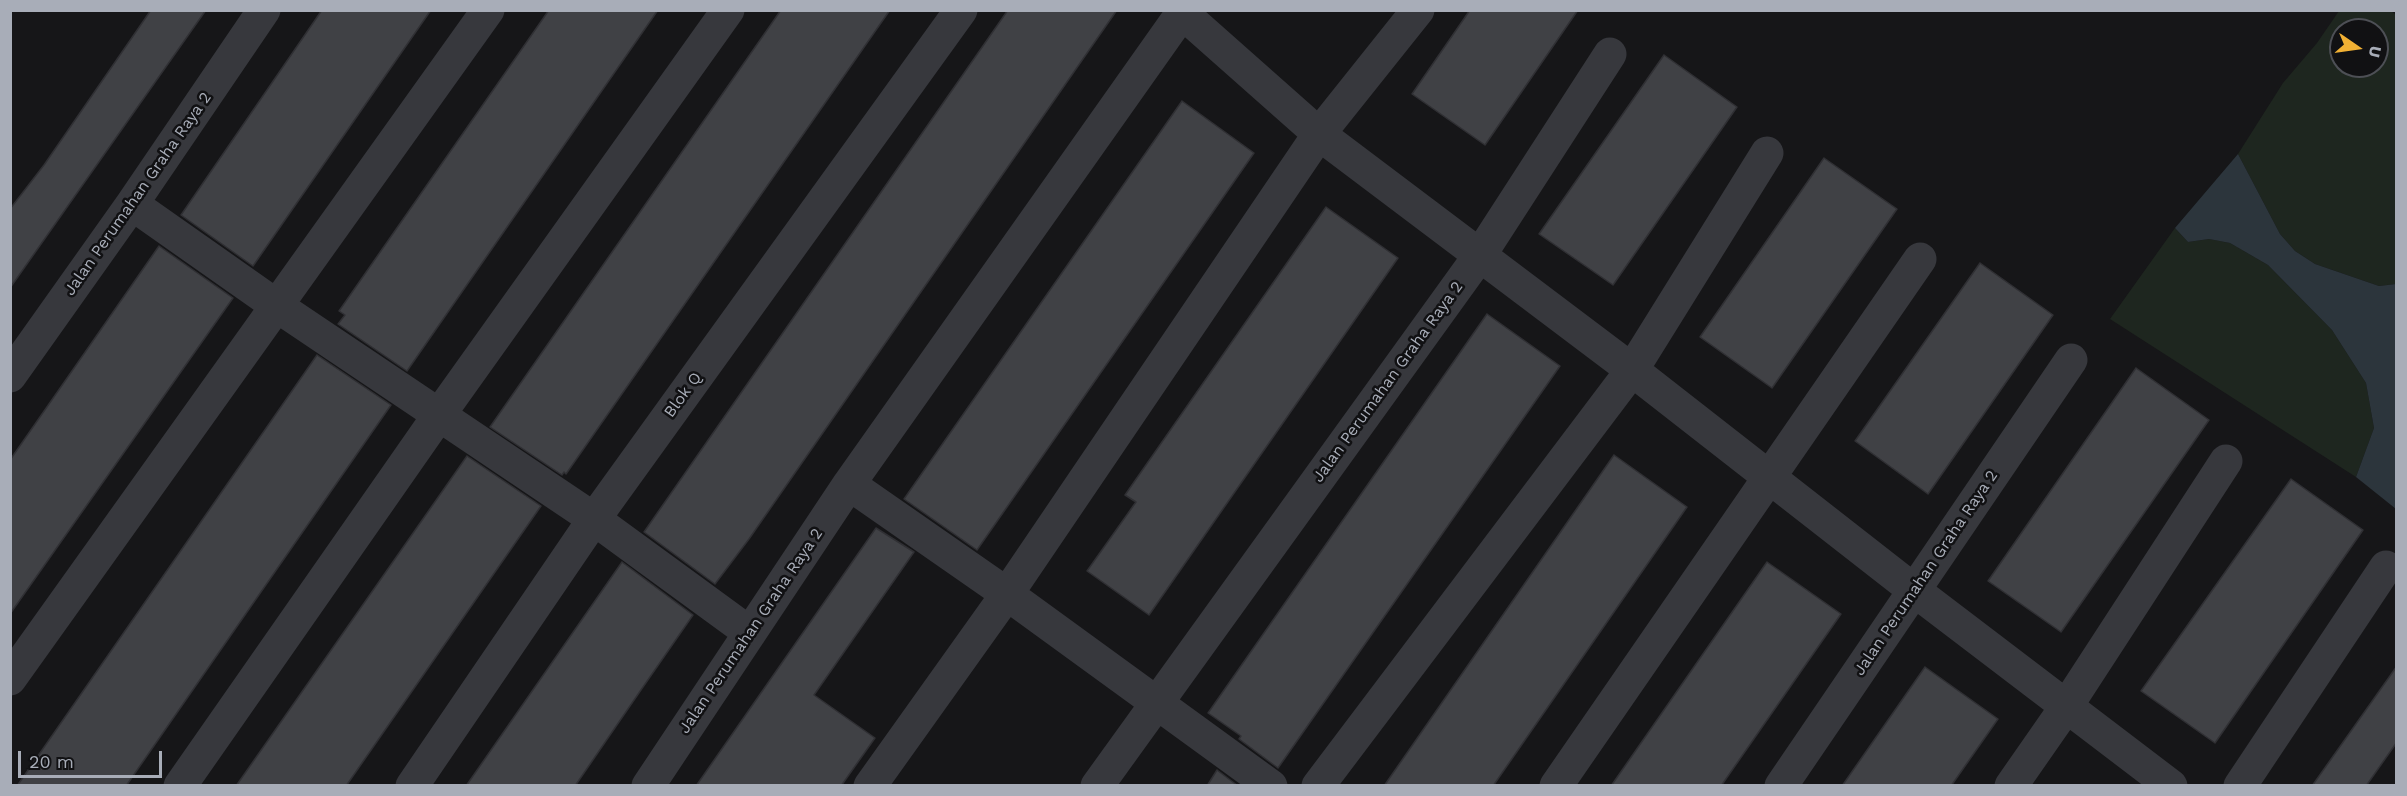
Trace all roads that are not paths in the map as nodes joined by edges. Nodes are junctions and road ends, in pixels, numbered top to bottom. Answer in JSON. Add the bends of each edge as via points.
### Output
{"nodes":[{"id":1,"x":264,"y":10,"type":"edge"},
{"id":2,"x":488,"y":10,"type":"edge"},
{"id":3,"x":728,"y":10,"type":"edge"},
{"id":4,"x":961,"y":10,"type":"edge"},
{"id":5,"x":1418,"y":10,"type":"edge"},
{"id":6,"x":1181,"y":12,"type":"edge"},
{"id":7,"x":1610,"y":54,"type":"dead end"},
{"id":8,"x":1319,"y":134,"type":"junction"},
{"id":9,"x":1767,"y":153,"type":"dead end"},
{"id":10,"x":132,"y":204,"type":"junction"},
{"id":11,"x":1480,"y":255,"type":"junction"},
{"id":12,"x":1920,"y":258,"type":"dead end"},
{"id":13,"x":277,"y":306,"type":"junction"},
{"id":14,"x":2071,"y":360,"type":"dead end"},
{"id":15,"x":1632,"y":370,"type":"junction"},
{"id":16,"x":10,"y":376,"type":"edge"},
{"id":17,"x":439,"y":415,"type":"junction"},
{"id":18,"x":2226,"y":461,"type":"dead end"},
{"id":19,"x":1770,"y":478,"type":"junction"},
{"id":20,"x":849,"y":484,"type":"junction"},
{"id":21,"x":594,"y":519,"type":"junction"},
{"id":22,"x":2386,"y":567,"type":"dead end"},
{"id":23,"x":1915,"y":591,"type":"junction"},
{"id":24,"x":1007,"y":594,"type":"junction"},
{"id":25,"x":750,"y":633,"type":"junction"},
{"id":26,"x":10,"y":679,"type":"edge"},
{"id":27,"x":1155,"y":702,"type":"junction"},
{"id":28,"x":2066,"y":707,"type":"junction"},
{"id":29,"x":656,"y":783,"type":"edge"},
{"id":30,"x":180,"y":786,"type":"edge"},
{"id":31,"x":412,"y":786,"type":"edge"},
{"id":32,"x":870,"y":786,"type":"edge"},
{"id":33,"x":1097,"y":786,"type":"edge"},
{"id":34,"x":1271,"y":786,"type":"edge"},
{"id":35,"x":1318,"y":786,"type":"edge"},
{"id":36,"x":1556,"y":786,"type":"edge"},
{"id":37,"x":1781,"y":786,"type":"edge"},
{"id":38,"x":2011,"y":786,"type":"edge"},
{"id":39,"x":2171,"y":786,"type":"edge"},
{"id":40,"x":2240,"y":786,"type":"edge"}],
"edges":[{"from":1,"to":10,"type":"street","name":"Jalan Perumahan Graha Raya 2"},
{"from":2,"to":13,"type":"street"},
{"from":3,"to":17,"type":"street"},
{"from":4,"to":21,"type":"street","name":"Blok Q"},
{"from":5,"to":8,"type":"street"},
{"from":6,"to":8,"type":"street"},
{"from":6,"to":20,"type":"street","name":"Jalan Perumahan Graha Raya 2"},
{"from":7,"to":11,"type":"street","name":"Jalan Perumahan Graha Raya 2"},
{"from":8,"to":11,"type":"street"},
{"from":8,"to":24,"type":"street"},
{"from":9,"to":15,"type":"street"},
{"from":10,"to":13,"type":"street"},
{"from":10,"to":16,"type":"street","name":"Jalan Perumahan Graha Raya 2"},
{"from":11,"to":15,"type":"street"},
{"from":11,"to":27,"type":"street","name":"Jalan Perumahan Graha Raya 2"},
{"from":12,"to":19,"type":"street"},
{"from":13,"to":17,"type":"street"},
{"from":13,"to":26,"type":"street"},
{"from":14,"to":23,"type":"street","name":"Jalan Perumahan Graha Raya 2"},
{"from":15,"to":19,"type":"street"},
{"from":15,"to":35,"type":"street"},
{"from":17,"to":21,"type":"street"},
{"from":17,"to":30,"type":"street"},
{"from":18,"to":28,"type":"street"},
{"from":19,"to":23,"type":"street"},
{"from":19,"to":36,"type":"street"},
{"from":20,"to":24,"type":"street"},
{"from":20,"to":25,"type":"street","name":"Jalan Perumahan Graha Raya 2"},
{"from":21,"to":25,"type":"street"},
{"from":21,"to":31,"type":"street","name":"Blok Q"},
{"from":22,"to":40,"type":"street"},
{"from":23,"to":28,"type":"street"},
{"from":23,"to":37,"type":"street","name":"Jalan Perumahan Graha Raya 2"},
{"from":24,"to":27,"type":"street"},
{"from":24,"to":32,"type":"street"},
{"from":25,"to":29,"type":"street","name":"Jalan Perumahan Graha Raya 2"},
{"from":27,"to":33,"type":"street","name":"Jalan Perumahan Graha Raya 2"},
{"from":27,"to":34,"type":"street"},
{"from":28,"to":38,"type":"street"},
{"from":28,"to":39,"type":"street"}]}
